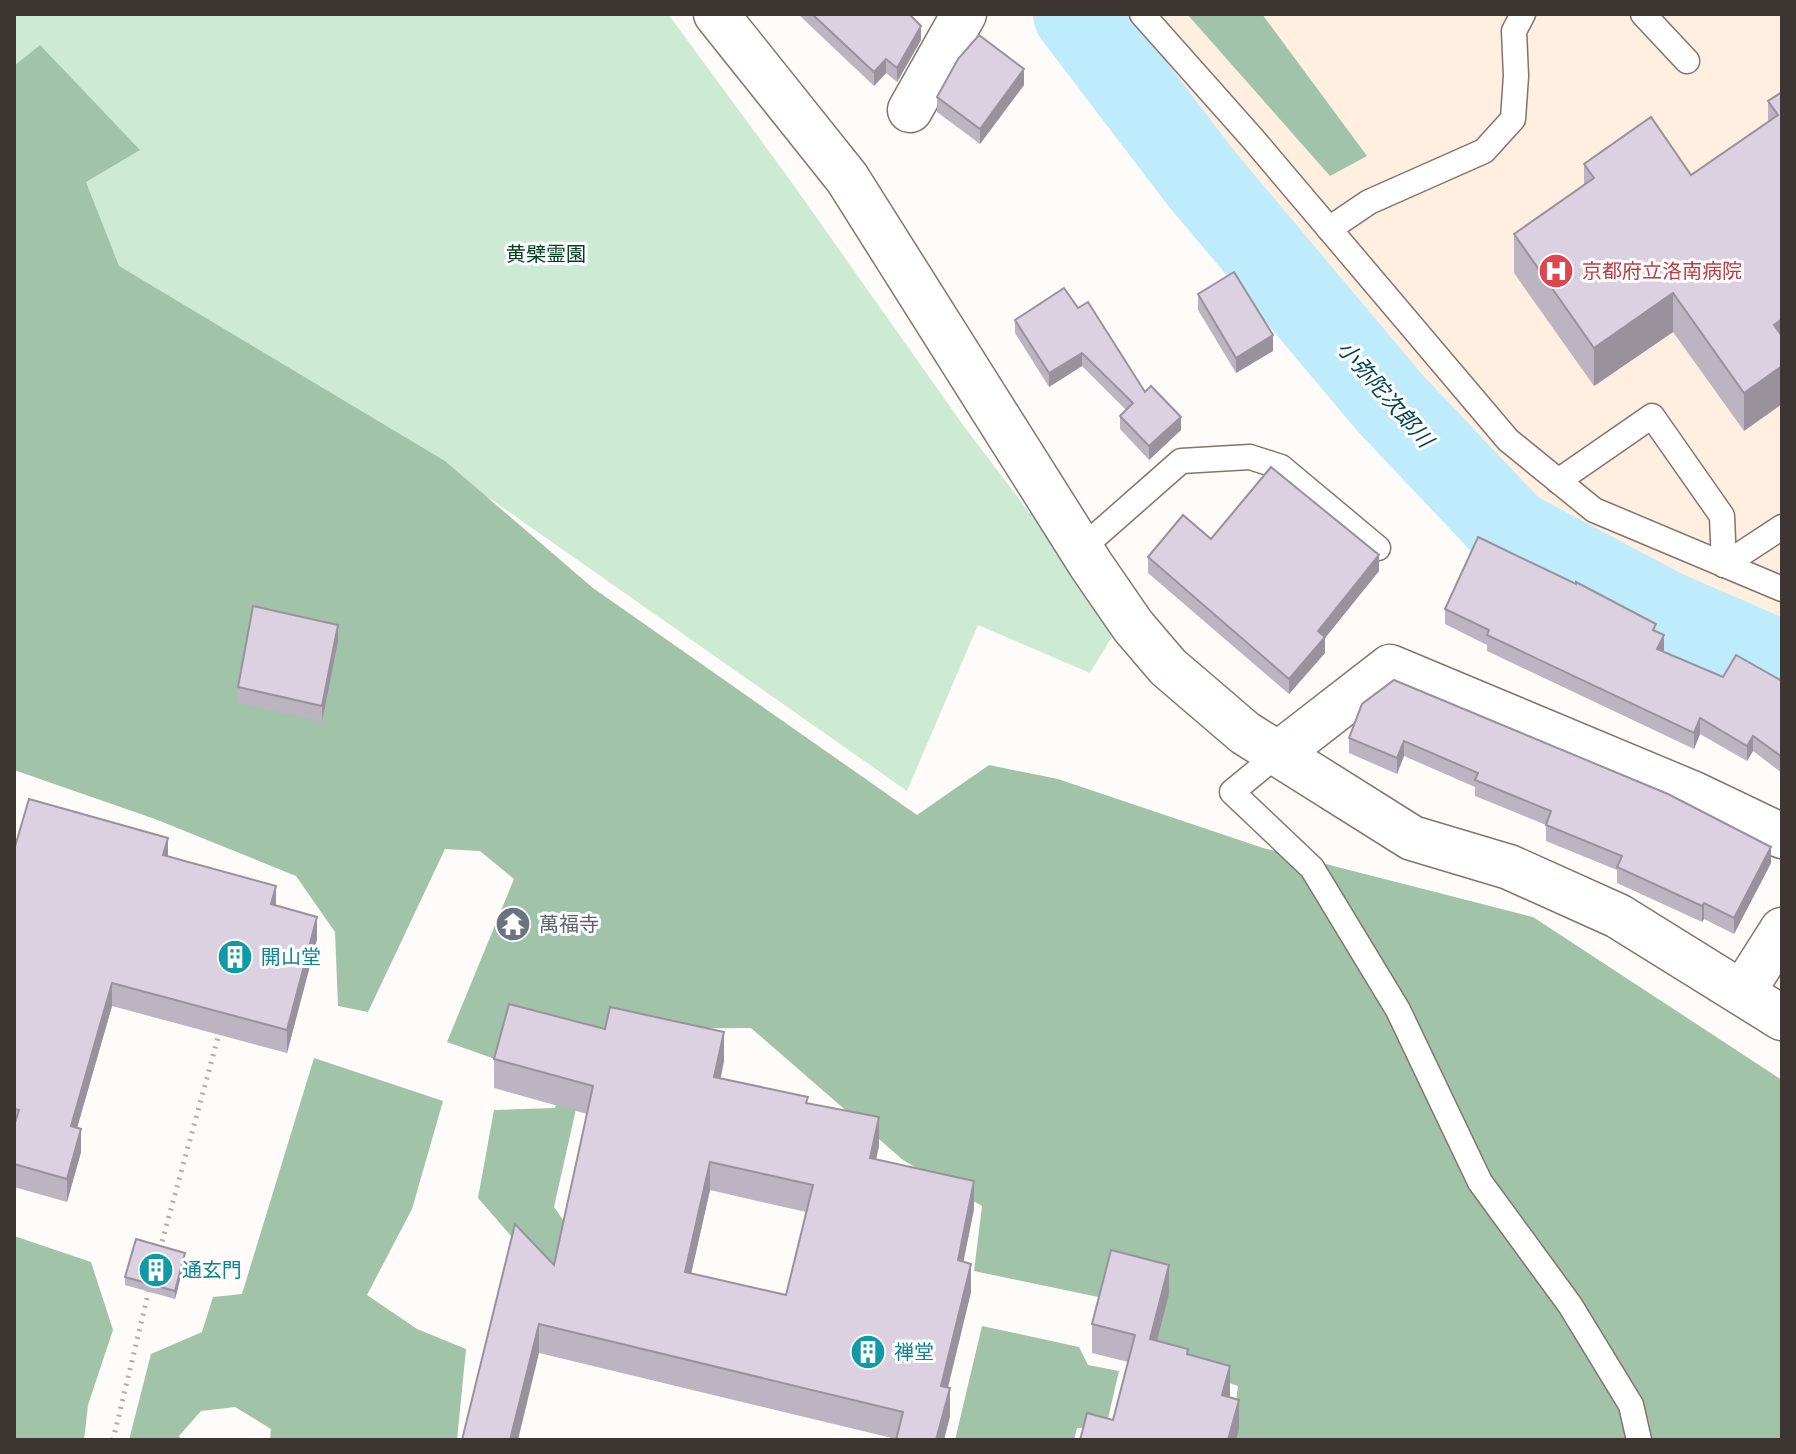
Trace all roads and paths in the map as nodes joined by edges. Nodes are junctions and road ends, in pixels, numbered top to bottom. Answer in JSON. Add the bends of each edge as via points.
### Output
{"nodes":[{"id":1,"x":716,"y":14,"type":"edge"},
{"id":2,"x":964,"y":14,"type":"edge"},
{"id":3,"x":1142,"y":14,"type":"edge"},
{"id":4,"x":1523,"y":14,"type":"edge"},
{"id":5,"x":1643,"y":14,"type":"edge"},
{"id":6,"x":1687,"y":61,"type":"dead end"},
{"id":7,"x":910,"y":110,"type":"dead end"},
{"id":8,"x":1329,"y":229,"type":"junction"},
{"id":9,"x":1558,"y":481,"type":"junction"},
{"id":10,"x":1782,"y":527,"type":"edge"},
{"id":11,"x":1378,"y":548,"type":"dead end"},
{"id":12,"x":1081,"y":549,"type":"junction"},
{"id":13,"x":1724,"y":565,"type":"junction"},
{"id":14,"x":1782,"y":589,"type":"edge"},
{"id":15,"x":1278,"y":754,"type":"junction"},
{"id":16,"x":1782,"y":836,"type":"edge"},
{"id":17,"x":1782,"y":930,"type":"edge"},
{"id":18,"x":1742,"y":993,"type":"junction"},
{"id":19,"x":1782,"y":1018,"type":"edge"},
{"id":20,"x":219,"y":1034,"type":"edge"},
{"id":21,"x":159,"y":1254,"type":"edge"},
{"id":22,"x":152,"y":1281,"type":"edge"},
{"id":23,"x":113,"y":1440,"type":"edge"},
{"id":24,"x":1639,"y":1440,"type":"edge"}],
"edges":[{"from":1,"to":12,"type":"street","via":[[847,178]]},
{"from":2,"to":7,"type":"street"},
{"from":3,"to":8,"type":"lane"},
{"from":4,"to":8,"type":"lane","via":[[1514,31],[1513,119],[1484,151],[1369,202]]},
{"from":5,"to":6,"type":"lane"},
{"from":8,"to":9,"type":"lane","via":[[1508,440]]},
{"from":9,"to":13,"type":"lane","via":[[1594,510]]},
{"from":9,"to":13,"type":"lane","via":[[1652,416],[1722,516]]},
{"from":10,"to":13,"type":"lane"},
{"from":11,"to":12,"type":"lane","via":[[1281,467],[1250,457],[1181,461]]},
{"from":12,"to":15,"type":"street","via":[[1168,667],[1245,733]]},
{"from":13,"to":14,"type":"lane"},
{"from":15,"to":16,"type":"street","via":[[1390,667]]},
{"from":15,"to":18,"type":"street","via":[[1412,838],[1509,867],[1618,916]]},
{"from":15,"to":24,"type":"lane","via":[[1232,792],[1312,868],[1398,1010],[1480,1182],[1570,1305],[1631,1405]]},
{"from":17,"to":18,"type":"street"},
{"from":18,"to":19,"type":"street"},
{"from":20,"to":21,"type":"path"},
{"from":22,"to":23,"type":"path"}]}
